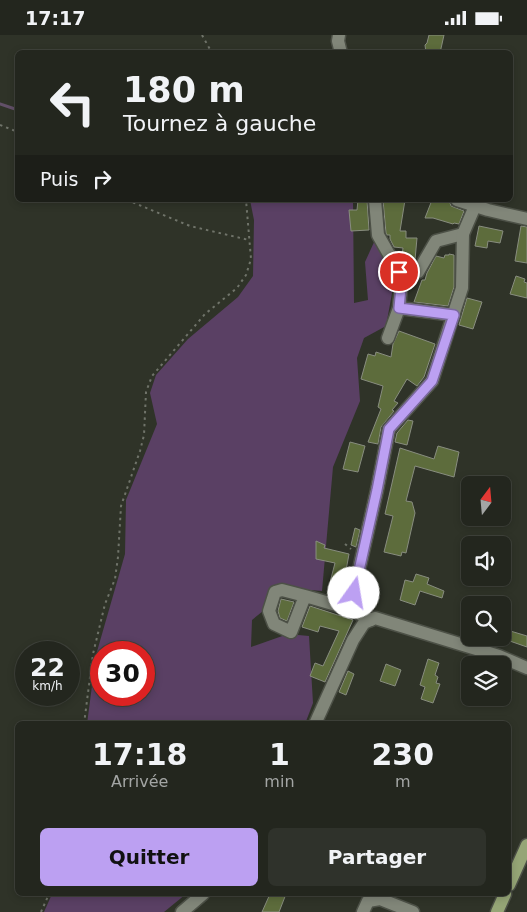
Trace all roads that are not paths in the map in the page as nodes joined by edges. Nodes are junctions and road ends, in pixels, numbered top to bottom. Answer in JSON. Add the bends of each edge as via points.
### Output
{"nodes":[{"id":1,"x":339,"y":35,"type":"edge"},
{"id":2,"x":340,"y":50,"type":"edge"},
{"id":3,"x":375,"y":202,"type":"edge"},
{"id":4,"x":463,"y":202,"type":"edge"},
{"id":5,"x":475,"y":206,"type":"junction"},
{"id":6,"x":526,"y":216,"type":"edge"},
{"id":7,"x":463,"y":234,"type":"junction"},
{"id":8,"x":399,"y":272,"type":"junction"},
{"id":9,"x":399,"y":308,"type":"junction"},
{"id":10,"x":454,"y":315,"type":"junction"},
{"id":11,"x":388,"y":338,"type":"dead end"},
{"id":12,"x":305,"y":596,"type":"dead end"},
{"id":13,"x":350,"y":609,"type":"junction"},
{"id":14,"x":371,"y":620,"type":"junction"},
{"id":15,"x":527,"y":668,"type":"edge"},
{"id":16,"x":316,"y":721,"type":"edge"},
{"id":17,"x":527,"y":845,"type":"edge"},
{"id":18,"x":511,"y":881,"type":"edge"},
{"id":19,"x":201,"y":896,"type":"edge"},
{"id":20,"x":504,"y":896,"type":"edge"},
{"id":21,"x":182,"y":912,"type":"edge"},
{"id":22,"x":363,"y":912,"type":"edge"},
{"id":23,"x":413,"y":912,"type":"edge"},
{"id":24,"x":497,"y":912,"type":"edge"}],
"edges":[{"from":1,"to":2,"type":"street"},
{"from":3,"to":8,"type":"street","via":[[378,235]]},
{"from":4,"to":5,"type":"street"},
{"from":5,"to":6,"type":"street"},
{"from":5,"to":7,"type":"street"},
{"from":7,"to":8,"type":"street","via":[[436,241],[418,273]]},
{"from":7,"to":10,"type":"street","via":[[462,288]]},
{"from":8,"to":9,"type":"street","via":[[402,277]]},
{"from":9,"to":10,"type":"street"},
{"from":9,"to":11,"type":"street"},
{"from":10,"to":13,"type":"street","via":[[432,381],[389,429]]},
{"from":12,"to":13,"type":"street"},
{"from":13,"to":14,"type":"street"},
{"from":14,"to":15,"type":"street","via":[[375,618],[499,656]]},
{"from":14,"to":16,"type":"street","via":[[364,623],[353,640]]},
{"from":17,"to":18,"type":"main road"},
{"from":19,"to":21,"type":"street"},
{"from":20,"to":24,"type":"main road"},
{"from":22,"to":23,"type":"street","via":[[368,901],[380,899]]}]}
